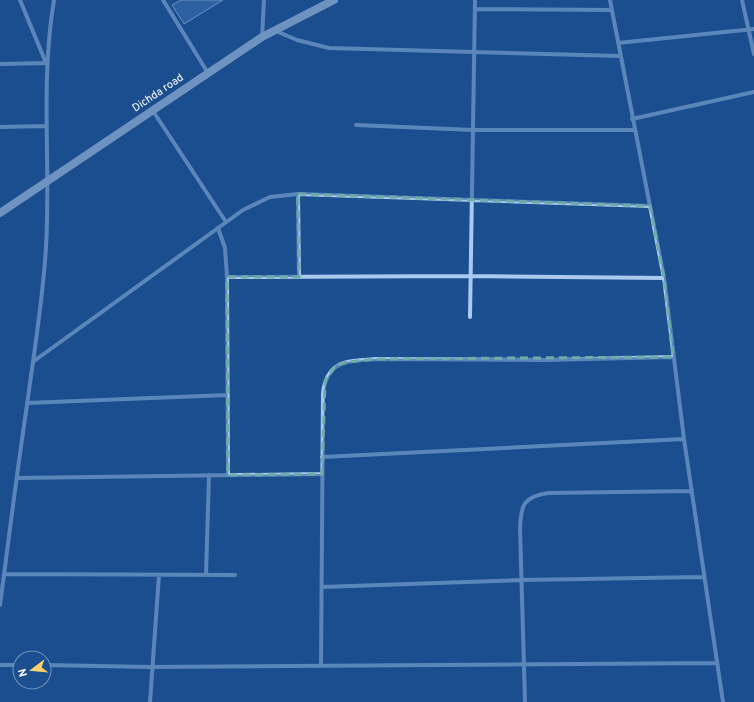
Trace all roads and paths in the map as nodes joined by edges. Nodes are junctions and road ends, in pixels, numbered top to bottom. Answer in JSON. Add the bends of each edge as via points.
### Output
{"nodes":[{"id":1,"x":20,"y":0,"type":"edge"},
{"id":2,"x":54,"y":0,"type":"edge"},
{"id":3,"x":163,"y":0,"type":"edge"},
{"id":4,"x":264,"y":0,"type":"edge"},
{"id":5,"x":334,"y":0,"type":"edge"},
{"id":6,"x":475,"y":0,"type":"edge"},
{"id":7,"x":610,"y":0,"type":"edge"},
{"id":8,"x":742,"y":0,"type":"edge"},
{"id":9,"x":475,"y":9,"type":"junction"},
{"id":10,"x":612,"y":10,"type":"junction"},
{"id":11,"x":749,"y":29,"type":"junction"},
{"id":12,"x":754,"y":29,"type":"edge"},
{"id":13,"x":275,"y":30,"type":"junction"},
{"id":14,"x":262,"y":37,"type":"junction"},
{"id":15,"x":618,"y":43,"type":"junction"},
{"id":16,"x":474,"y":53,"type":"junction"},
{"id":17,"x":754,"y":54,"type":"edge"},
{"id":18,"x":620,"y":56,"type":"junction"},
{"id":19,"x":0,"y":64,"type":"edge"},
{"id":20,"x":46,"y":64,"type":"junction"},
{"id":21,"x":208,"y":73,"type":"junction"},
{"id":22,"x":754,"y":92,"type":"edge"},
{"id":23,"x":152,"y":110,"type":"junction"},
{"id":24,"x":632,"y":118,"type":"junction"},
{"id":25,"x":356,"y":125,"type":"dead end"},
{"id":26,"x":46,"y":126,"type":"junction"},
{"id":27,"x":0,"y":127,"type":"edge"},
{"id":28,"x":473,"y":130,"type":"junction"},
{"id":29,"x":634,"y":130,"type":"junction"},
{"id":30,"x":49,"y":179,"type":"junction"},
{"id":31,"x":298,"y":194,"type":"junction"},
{"id":32,"x":472,"y":201,"type":"junction"},
{"id":33,"x":650,"y":206,"type":"junction"},
{"id":34,"x":0,"y":213,"type":"edge"},
{"id":35,"x":226,"y":222,"type":"junction"},
{"id":36,"x":218,"y":228,"type":"junction"},
{"id":37,"x":471,"y":276,"type":"junction"},
{"id":38,"x":227,"y":277,"type":"junction"},
{"id":39,"x":299,"y":277,"type":"junction"},
{"id":40,"x":664,"y":278,"type":"junction"},
{"id":41,"x":470,"y":317,"type":"dead end"},
{"id":42,"x":673,"y":357,"type":"junction"},
{"id":43,"x":34,"y":361,"type":"junction"},
{"id":44,"x":227,"y":395,"type":"junction"},
{"id":45,"x":27,"y":403,"type":"junction"},
{"id":46,"x":684,"y":439,"type":"junction"},
{"id":47,"x":322,"y":457,"type":"junction"},
{"id":48,"x":322,"y":474,"type":"junction"},
{"id":49,"x":209,"y":475,"type":"junction"},
{"id":50,"x":228,"y":475,"type":"junction"},
{"id":51,"x":17,"y":478,"type":"junction"},
{"id":52,"x":691,"y":491,"type":"junction"},
{"id":53,"x":4,"y":574,"type":"junction"},
{"id":54,"x":159,"y":575,"type":"junction"},
{"id":55,"x":206,"y":575,"type":"junction"},
{"id":56,"x":235,"y":575,"type":"dead end"},
{"id":57,"x":703,"y":577,"type":"junction"},
{"id":58,"x":522,"y":580,"type":"junction"},
{"id":59,"x":322,"y":587,"type":"junction"},
{"id":60,"x":0,"y":605,"type":"edge"},
{"id":61,"x":717,"y":664,"type":"junction"},
{"id":62,"x":0,"y":665,"type":"edge"},
{"id":63,"x":12,"y":665,"type":"edge"},
{"id":64,"x":52,"y":665,"type":"edge"},
{"id":65,"x":524,"y":665,"type":"junction"},
{"id":66,"x":321,"y":666,"type":"junction"},
{"id":67,"x":151,"y":667,"type":"junction"},
{"id":68,"x":150,"y":702,"type":"edge"},
{"id":69,"x":525,"y":702,"type":"edge"},
{"id":70,"x":723,"y":702,"type":"edge"}],
"edges":[{"from":1,"to":20,"type":"street"},
{"from":2,"to":20,"type":"street"},
{"from":3,"to":21,"type":"street"},
{"from":4,"to":14,"type":"street"},
{"from":5,"to":13,"type":"main road","name":"Dichda road"},
{"from":6,"to":9,"type":"street"},
{"from":7,"to":10,"type":"street"},
{"from":8,"to":11,"type":"street"},
{"from":9,"to":10,"type":"street"},
{"from":9,"to":16,"type":"street"},
{"from":10,"to":15,"type":"street"},
{"from":11,"to":12,"type":"street"},
{"from":11,"to":15,"type":"street"},
{"from":11,"to":17,"type":"street"},
{"from":13,"to":14,"type":"main road","name":"Dichda road"},
{"from":13,"to":16,"type":"street","via":[[297,40],[329,48]]},
{"from":14,"to":21,"type":"main road","name":"Dichda road"},
{"from":15,"to":18,"type":"street"},
{"from":16,"to":18,"type":"street"},
{"from":16,"to":28,"type":"street"},
{"from":18,"to":24,"type":"street"},
{"from":19,"to":20,"type":"street"},
{"from":20,"to":26,"type":"street"},
{"from":21,"to":23,"type":"main road","name":"Dichda road"},
{"from":22,"to":24,"type":"street"},
{"from":23,"to":30,"type":"main road","name":"Dichda road"},
{"from":23,"to":35,"type":"street"},
{"from":24,"to":29,"type":"street"},
{"from":25,"to":28,"type":"street"},
{"from":26,"to":27,"type":"street"},
{"from":26,"to":30,"type":"street"},
{"from":28,"to":29,"type":"street"},
{"from":28,"to":32,"type":"street"},
{"from":29,"to":33,"type":"street"},
{"from":30,"to":34,"type":"main road","name":"Dichda road"},
{"from":30,"to":43,"type":"street","via":[[46,255]]},
{"from":31,"to":32,"type":"street"},
{"from":31,"to":35,"type":"street","via":[[270,197],[243,210]]},
{"from":31,"to":39,"type":"street"},
{"from":32,"to":33,"type":"street"},
{"from":32,"to":37,"type":"street"},
{"from":33,"to":40,"type":"street"},
{"from":35,"to":36,"type":"street"},
{"from":36,"to":38,"type":"street","via":[[225,248]]},
{"from":36,"to":43,"type":"street"},
{"from":37,"to":39,"type":"street"},
{"from":37,"to":40,"type":"street"},
{"from":37,"to":41,"type":"street"},
{"from":38,"to":39,"type":"street"},
{"from":38,"to":44,"type":"street"},
{"from":40,"to":42,"type":"street"},
{"from":42,"to":46,"type":"street"},
{"from":42,"to":47,"type":"street","via":[[545,360],[376,359],[346,362],[336,365],[328,372],[325,381]]},
{"from":43,"to":45,"type":"street"},
{"from":44,"to":45,"type":"street"},
{"from":44,"to":50,"type":"street"},
{"from":45,"to":51,"type":"street"},
{"from":46,"to":47,"type":"street"},
{"from":46,"to":52,"type":"street"},
{"from":47,"to":48,"type":"street"},
{"from":48,"to":50,"type":"street"},
{"from":48,"to":59,"type":"street"},
{"from":49,"to":50,"type":"street"},
{"from":49,"to":51,"type":"street"},
{"from":49,"to":55,"type":"street"},
{"from":51,"to":53,"type":"street"},
{"from":52,"to":57,"type":"street"},
{"from":52,"to":58,"type":"street","via":[[536,495],[527,500],[520,518]]},
{"from":53,"to":54,"type":"street"},
{"from":53,"to":60,"type":"street"},
{"from":54,"to":55,"type":"street"},
{"from":54,"to":67,"type":"street"},
{"from":55,"to":56,"type":"street"},
{"from":57,"to":58,"type":"street"},
{"from":57,"to":61,"type":"street"},
{"from":58,"to":59,"type":"street"},
{"from":58,"to":65,"type":"street"},
{"from":59,"to":66,"type":"street"},
{"from":61,"to":65,"type":"street"},
{"from":61,"to":70,"type":"street"},
{"from":62,"to":63,"type":"street"},
{"from":64,"to":67,"type":"street"},
{"from":65,"to":66,"type":"street"},
{"from":65,"to":69,"type":"street"},
{"from":66,"to":67,"type":"street"},
{"from":67,"to":68,"type":"street"}]}
